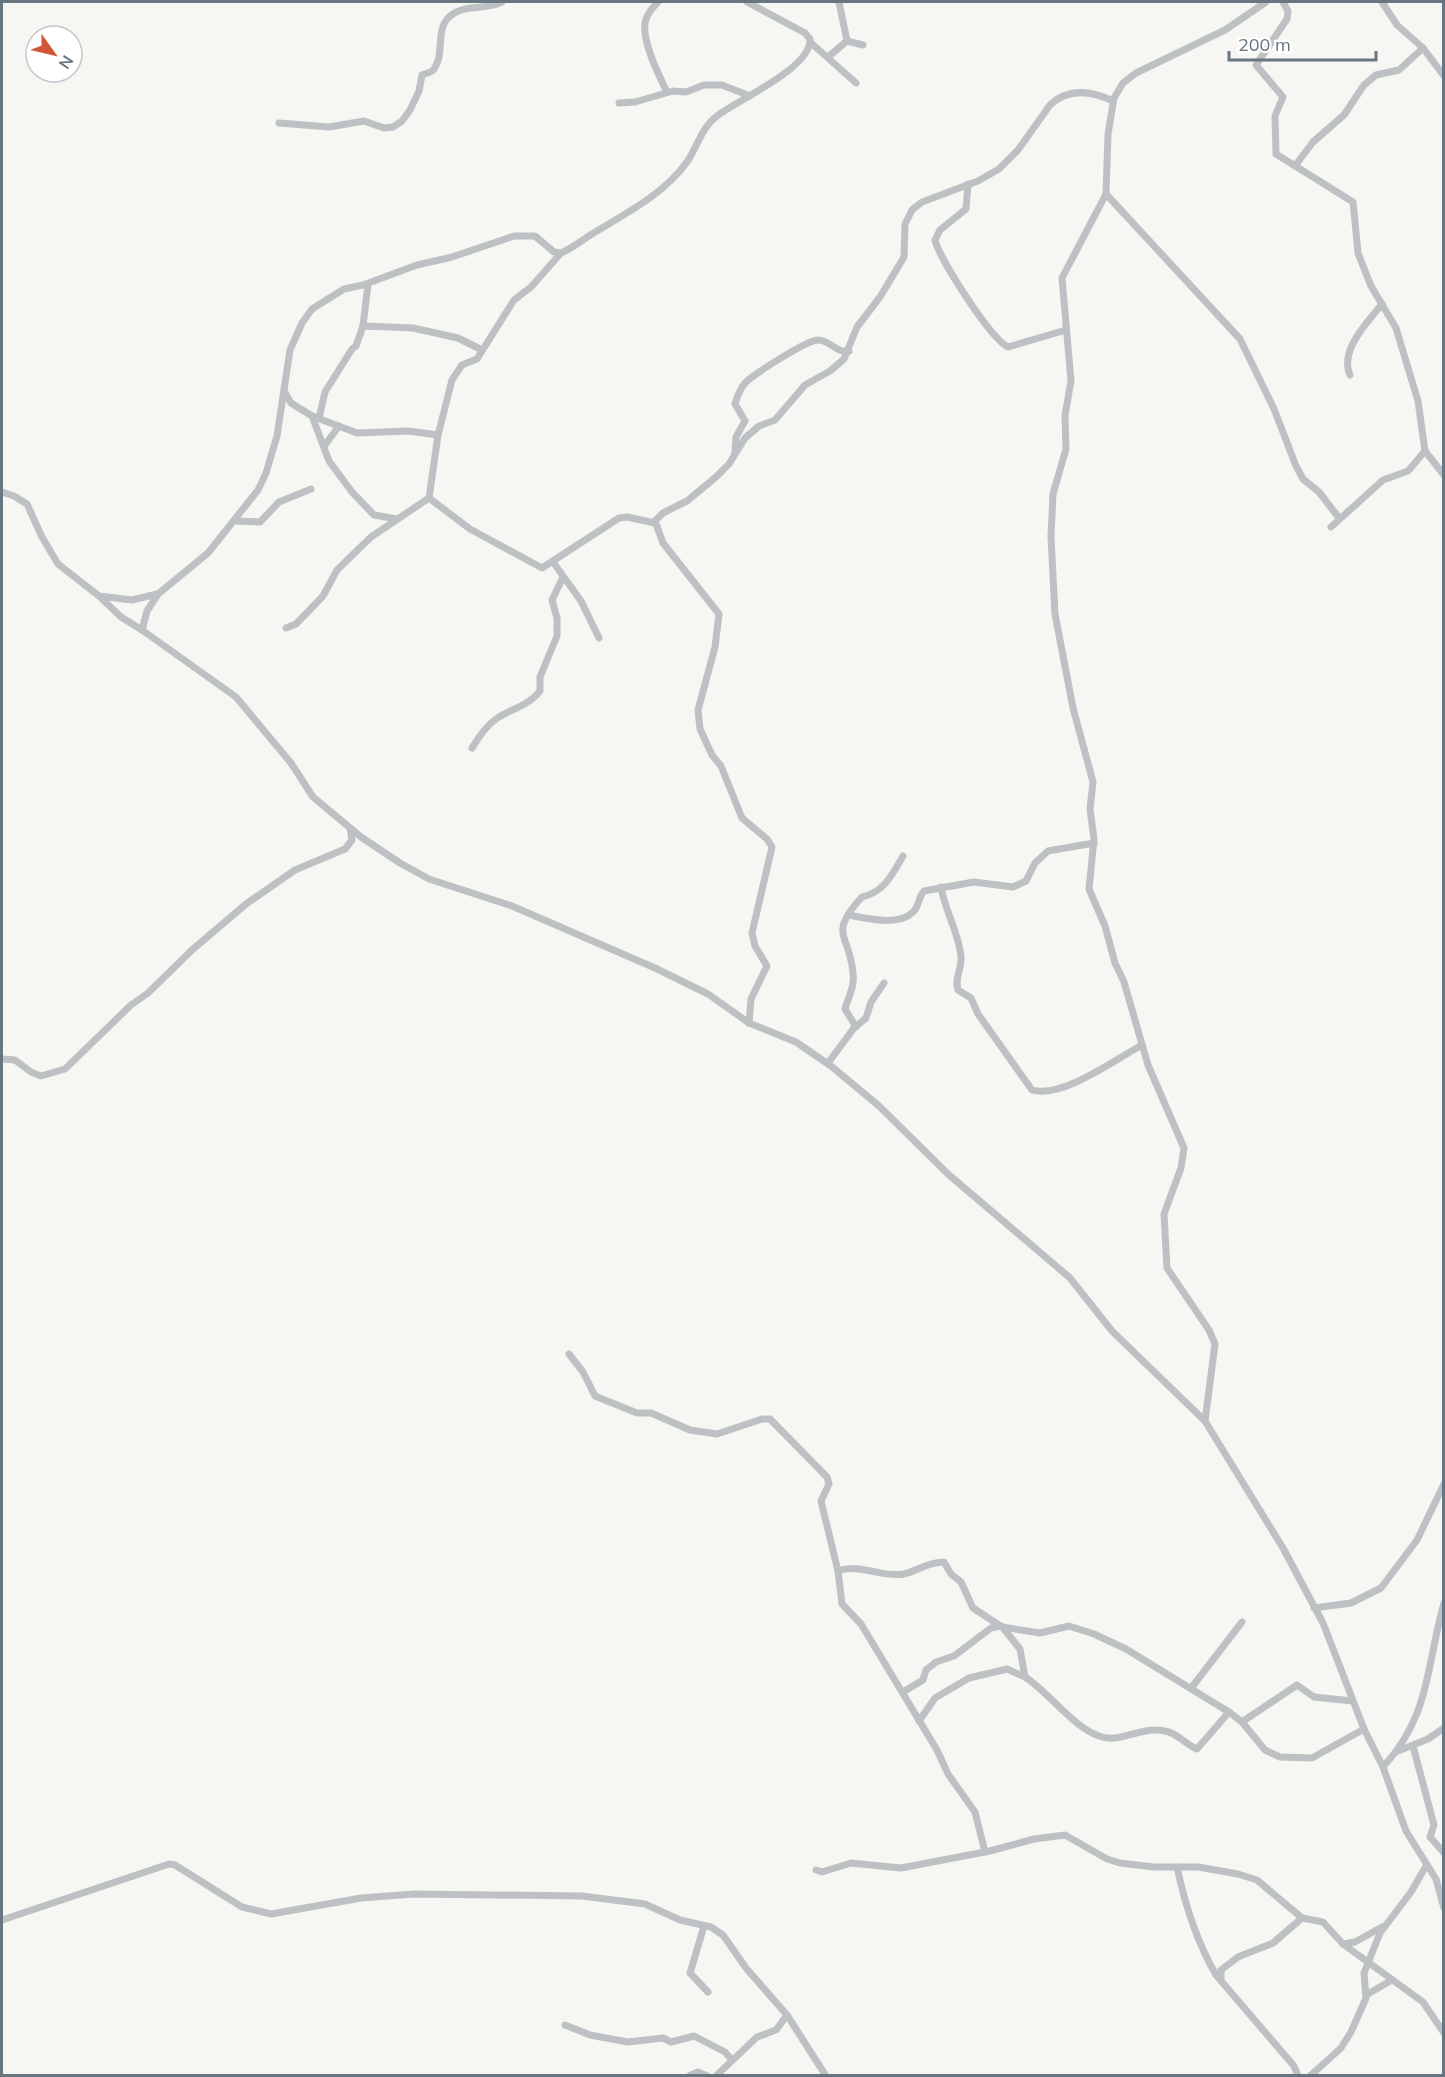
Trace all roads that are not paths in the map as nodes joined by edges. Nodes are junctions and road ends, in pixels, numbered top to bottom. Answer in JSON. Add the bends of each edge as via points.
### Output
{"nodes":[{"id":1,"x":502,"y":2,"type":"edge"},
{"id":2,"x":658,"y":2,"type":"edge"},
{"id":3,"x":747,"y":2,"type":"edge"},
{"id":4,"x":839,"y":2,"type":"edge"},
{"id":5,"x":1266,"y":2,"type":"edge"},
{"id":6,"x":1283,"y":2,"type":"edge"},
{"id":7,"x":1382,"y":2,"type":"edge"},
{"id":8,"x":847,"y":41,"type":"junction"},
{"id":9,"x":810,"y":42,"type":"junction"},
{"id":10,"x":863,"y":45,"type":"dead end"},
{"id":11,"x":1423,"y":48,"type":"junction"},
{"id":12,"x":828,"y":57,"type":"junction"},
{"id":13,"x":1443,"y":76,"type":"edge"},
{"id":14,"x":856,"y":83,"type":"dead end"},
{"id":15,"x":667,"y":92,"type":"junction"},
{"id":16,"x":750,"y":96,"type":"junction"},
{"id":17,"x":1113,"y":101,"type":"junction"},
{"id":18,"x":619,"y":103,"type":"dead end"},
{"id":19,"x":279,"y":123,"type":"dead end"},
{"id":20,"x":1295,"y":166,"type":"junction"},
{"id":21,"x":968,"y":184,"type":"junction"},
{"id":22,"x":1106,"y":194,"type":"junction"},
{"id":23,"x":561,"y":253,"type":"junction"},
{"id":24,"x":368,"y":284,"type":"junction"},
{"id":25,"x":1382,"y":304,"type":"junction"},
{"id":26,"x":363,"y":326,"type":"junction"},
{"id":27,"x":1066,"y":330,"type":"junction"},
{"id":28,"x":482,"y":350,"type":"junction"},
{"id":29,"x":849,"y":351,"type":"junction"},
{"id":30,"x":1350,"y":375,"type":"dead end"},
{"id":31,"x":284,"y":392,"type":"junction"},
{"id":32,"x":316,"y":417,"type":"junction"},
{"id":33,"x":339,"y":426,"type":"junction"},
{"id":34,"x":438,"y":435,"type":"junction"},
{"id":35,"x":325,"y":445,"type":"junction"},
{"id":36,"x":1425,"y":452,"type":"junction"},
{"id":37,"x":735,"y":454,"type":"junction"},
{"id":38,"x":1443,"y":475,"type":"edge"},
{"id":39,"x":311,"y":489,"type":"dead end"},
{"id":40,"x":2,"y":492,"type":"edge"},
{"id":41,"x":429,"y":498,"type":"junction"},
{"id":42,"x":1339,"y":518,"type":"junction"},
{"id":43,"x":397,"y":519,"type":"junction"},
{"id":44,"x":236,"y":521,"type":"junction"},
{"id":45,"x":655,"y":523,"type":"junction"},
{"id":46,"x":1331,"y":527,"type":"dead end"},
{"id":47,"x":553,"y":562,"type":"junction"},
{"id":48,"x":563,"y":577,"type":"junction"},
{"id":49,"x":158,"y":594,"type":"junction"},
{"id":50,"x":99,"y":596,"type":"junction"},
{"id":51,"x":285,"y":628,"type":"dead end"},
{"id":52,"x":142,"y":630,"type":"junction"},
{"id":53,"x":599,"y":638,"type":"dead end"},
{"id":54,"x":472,"y":748,"type":"dead end"},
{"id":55,"x":350,"y":828,"type":"junction"},
{"id":56,"x":1094,"y":843,"type":"junction"},
{"id":57,"x":903,"y":856,"type":"dead end"},
{"id":58,"x":940,"y":887,"type":"junction"},
{"id":59,"x":848,"y":915,"type":"junction"},
{"id":60,"x":884,"y":983,"type":"dead end"},
{"id":61,"x":749,"y":1023,"type":"junction"},
{"id":62,"x":856,"y":1027,"type":"junction"},
{"id":63,"x":1142,"y":1045,"type":"junction"},
{"id":64,"x":2,"y":1059,"type":"edge"},
{"id":65,"x":828,"y":1064,"type":"junction"},
{"id":66,"x":569,"y":1354,"type":"dead end"},
{"id":67,"x":1205,"y":1421,"type":"junction"},
{"id":68,"x":1443,"y":1484,"type":"edge"},
{"id":69,"x":838,"y":1571,"type":"junction"},
{"id":70,"x":1443,"y":1603,"type":"edge"},
{"id":71,"x":1314,"y":1608,"type":"junction"},
{"id":72,"x":1242,"y":1622,"type":"dead end"},
{"id":73,"x":1002,"y":1626,"type":"junction"},
{"id":74,"x":1025,"y":1677,"type":"junction"},
{"id":75,"x":1192,"y":1687,"type":"junction"},
{"id":76,"x":903,"y":1692,"type":"junction"},
{"id":77,"x":1352,"y":1701,"type":"junction"},
{"id":78,"x":1229,"y":1712,"type":"junction"},
{"id":79,"x":919,"y":1721,"type":"junction"},
{"id":80,"x":1242,"y":1722,"type":"junction"},
{"id":81,"x":1443,"y":1728,"type":"edge"},
{"id":82,"x":1364,"y":1729,"type":"junction"},
{"id":83,"x":1413,"y":1746,"type":"junction"},
{"id":84,"x":1398,"y":1751,"type":"junction"},
{"id":85,"x":1383,"y":1767,"type":"junction"},
{"id":86,"x":985,"y":1852,"type":"junction"},
{"id":87,"x":1443,"y":1853,"type":"edge"},
{"id":88,"x":1426,"y":1866,"type":"junction"},
{"id":89,"x":1177,"y":1867,"type":"junction"},
{"id":90,"x":816,"y":1870,"type":"dead end"},
{"id":91,"x":1441,"y":1883,"type":"edge"},
{"id":92,"x":1443,"y":1908,"type":"edge"},
{"id":93,"x":1302,"y":1918,"type":"junction"},
{"id":94,"x":2,"y":1920,"type":"edge"},
{"id":95,"x":704,"y":1926,"type":"junction"},
{"id":96,"x":1383,"y":1927,"type":"junction"},
{"id":97,"x":1343,"y":1944,"type":"junction"},
{"id":98,"x":1370,"y":1963,"type":"junction"},
{"id":99,"x":1221,"y":1979,"type":"junction"},
{"id":100,"x":1392,"y":1980,"type":"junction"},
{"id":101,"x":708,"y":1992,"type":"dead end"},
{"id":102,"x":1366,"y":1995,"type":"junction"},
{"id":103,"x":787,"y":2015,"type":"junction"},
{"id":104,"x":565,"y":2025,"type":"dead end"},
{"id":105,"x":1443,"y":2033,"type":"edge"},
{"id":106,"x":731,"y":2059,"type":"junction"},
{"id":107,"x":689,"y":2076,"type":"edge"},
{"id":108,"x":707,"y":2076,"type":"edge"},
{"id":109,"x":716,"y":2076,"type":"edge"},
{"id":110,"x":826,"y":2076,"type":"edge"},
{"id":111,"x":1298,"y":2076,"type":"edge"},
{"id":112,"x":1310,"y":2076,"type":"edge"}],
"edges":[{"from":1,"to":19,"type":"street","via":[[463,9],[447,20],[435,68],[422,75],[411,110],[393,127],[364,121],[329,127]]},
{"from":2,"to":15,"type":"street","via":[[645,22],[646,35],[657,74]]},
{"from":3,"to":9,"type":"street","via":[[800,30]]},
{"from":4,"to":8,"type":"street"},
{"from":5,"to":17,"type":"street","via":[[1225,30],[1128,79]]},
{"from":6,"to":20,"type":"street","via":[[1287,19],[1256,65],[1283,96],[1275,116],[1276,154]]},
{"from":7,"to":11,"type":"street","via":[[1403,32]]},
{"from":8,"to":10,"type":"street"},
{"from":8,"to":12,"type":"street"},
{"from":9,"to":12,"type":"street"},
{"from":9,"to":16,"type":"street","via":[[801,58]]},
{"from":11,"to":13,"type":"street"},
{"from":11,"to":20,"type":"street","via":[[1399,70],[1376,75],[1364,85],[1344,115],[1313,142]]},
{"from":12,"to":14,"type":"street"},
{"from":15,"to":16,"type":"street","via":[[722,85]]},
{"from":15,"to":18,"type":"street"},
{"from":16,"to":23,"type":"street","via":[[711,121],[686,163],[647,201]]},
{"from":17,"to":21,"type":"street","via":[[1088,91],[1057,99],[1012,158],[988,177]]},
{"from":17,"to":22,"type":"street"},
{"from":20,"to":25,"type":"street","via":[[1353,202],[1358,254]]},
{"from":21,"to":27,"type":"street","via":[[966,209],[940,230],[935,240],[975,310],[1008,347]]},
{"from":21,"to":29,"type":"street","via":[[922,202],[909,214],[904,257],[857,327]]},
{"from":22,"to":27,"type":"street","via":[[1064,273]]},
{"from":22,"to":42,"type":"street","via":[[1240,339],[1303,479]]},
{"from":23,"to":24,"type":"street","via":[[535,236],[514,236]]},
{"from":23,"to":28,"type":"street","via":[[514,300]]},
{"from":24,"to":26,"type":"street"},
{"from":24,"to":31,"type":"street","via":[[339,291],[308,314],[290,350]]},
{"from":25,"to":30,"type":"street","via":[[1350,348],[1346,365]]},
{"from":25,"to":36,"type":"street","via":[[1395,328],[1414,387]]},
{"from":26,"to":28,"type":"street","via":[[413,328],[458,338]]},
{"from":26,"to":32,"type":"street","via":[[356,348],[325,392]]},
{"from":27,"to":56,"type":"street","via":[[1071,381],[1065,415],[1066,449],[1053,494],[1054,608],[1073,708],[1094,782],[1090,809]]},
{"from":28,"to":34,"type":"street","via":[[476,361],[460,366],[452,381]]},
{"from":29,"to":37,"type":"street","via":[[835,367],[806,385],[775,420],[751,432]]},
{"from":29,"to":37,"type":"street","via":[[841,352],[816,340],[751,378],[735,404],[745,421],[736,437]]},
{"from":31,"to":32,"type":"street","via":[[291,403]]},
{"from":31,"to":44,"type":"street","via":[[266,473]]},
{"from":32,"to":33,"type":"street"},
{"from":32,"to":35,"type":"street","via":[[313,423]]},
{"from":33,"to":34,"type":"street","via":[[358,433],[408,431]]},
{"from":33,"to":35,"type":"street"},
{"from":34,"to":41,"type":"street"},
{"from":35,"to":43,"type":"street","via":[[332,465],[367,509],[377,516]]},
{"from":36,"to":38,"type":"street"},
{"from":36,"to":42,"type":"street","via":[[1408,471],[1386,478]]},
{"from":37,"to":45,"type":"street","via":[[716,477],[687,501],[663,513]]},
{"from":39,"to":44,"type":"street","via":[[279,502],[260,522]]},
{"from":40,"to":50,"type":"street","via":[[27,504],[58,564]]},
{"from":41,"to":43,"type":"street"},
{"from":41,"to":47,"type":"street","via":[[464,526],[535,566],[542,568]]},
{"from":42,"to":46,"type":"street"},
{"from":43,"to":51,"type":"street","via":[[342,565],[326,593],[296,624]]},
{"from":44,"to":49,"type":"street","via":[[208,553]]},
{"from":45,"to":47,"type":"street","via":[[619,518]]},
{"from":45,"to":61,"type":"street","via":[[663,543],[718,613],[698,722],[742,818],[772,848],[752,933],[767,966],[749,1004]]},
{"from":47,"to":48,"type":"street"},
{"from":48,"to":53,"type":"street","via":[[581,601]]},
{"from":48,"to":54,"type":"street","via":[[552,600],[557,618],[556,639],[540,677],[540,691],[497,719]]},
{"from":49,"to":50,"type":"street","via":[[132,600]]},
{"from":49,"to":52,"type":"street","via":[[147,611]]},
{"from":50,"to":52,"type":"street"},
{"from":52,"to":55,"type":"street","via":[[236,698],[291,763],[313,797]]},
{"from":55,"to":61,"type":"street","via":[[419,875],[579,933],[708,994]]},
{"from":55,"to":64,"type":"street","via":[[352,840],[345,849],[295,870],[246,904],[65,1069],[41,1076],[15,1060]]},
{"from":56,"to":58,"type":"street","via":[[1048,851],[1035,863],[1026,881],[1013,887],[975,882]]},
{"from":56,"to":63,"type":"street","via":[[1089,890],[1105,926]]},
{"from":57,"to":59,"type":"street","via":[[885,885],[862,897]]},
{"from":58,"to":59,"type":"street","via":[[924,891],[915,910],[902,918]]},
{"from":58,"to":63,"type":"street","via":[[961,955],[958,990],[971,998],[978,1014],[1032,1090],[1042,1092],[1067,1085]]},
{"from":59,"to":62,"type":"street","via":[[842,935],[854,979],[845,1009]]},
{"from":60,"to":62,"type":"street","via":[[866,1018]]},
{"from":61,"to":65,"type":"street","via":[[785,1036]]},
{"from":62,"to":65,"type":"street"},
{"from":63,"to":67,"type":"street","via":[[1184,1148],[1164,1214],[1165,1259],[1215,1344]]},
{"from":65,"to":67,"type":"street","via":[[1070,1278],[1112,1331]]},
{"from":66,"to":69,"type":"street","via":[[584,1372],[590,1391],[637,1413],[651,1413],[690,1430],[722,1434],[762,1419],[772,1420],[829,1478],[821,1501]]},
{"from":67,"to":71,"type":"street","via":[[1283,1548]]},
{"from":68,"to":71,"type":"street","via":[[1417,1540],[1381,1588],[1351,1603]]},
{"from":69,"to":73,"type":"street","via":[[855,1567],[902,1574],[919,1566],[944,1562],[962,1582],[973,1608]]},
{"from":69,"to":76,"type":"street","via":[[842,1604],[861,1624]]},
{"from":70,"to":84,"type":"street","via":[[1424,1697],[1415,1723]]},
{"from":71,"to":77,"type":"street","via":[[1333,1645]]},
{"from":72,"to":75,"type":"street"},
{"from":73,"to":74,"type":"street","via":[[1020,1649]]},
{"from":73,"to":75,"type":"street","via":[[1040,1633],[1072,1627],[1120,1646]]},
{"from":73,"to":76,"type":"street","via":[[992,1628],[954,1656],[936,1662],[925,1672],[923,1680]]},
{"from":74,"to":78,"type":"street","via":[[1067,1713],[1104,1737],[1159,1730],[1178,1735],[1197,1749]]},
{"from":74,"to":79,"type":"street","via":[[1007,1669],[969,1678],[935,1698]]},
{"from":75,"to":78,"type":"street"},
{"from":76,"to":79,"type":"street"},
{"from":77,"to":80,"type":"street","via":[[1314,1697],[1297,1686]]},
{"from":77,"to":82,"type":"street"},
{"from":78,"to":80,"type":"street"},
{"from":79,"to":86,"type":"street","via":[[948,1774],[975,1812]]},
{"from":80,"to":82,"type":"street","via":[[1267,1752],[1302,1759]]},
{"from":81,"to":83,"type":"street"},
{"from":82,"to":85,"type":"street"},
{"from":83,"to":84,"type":"street"},
{"from":83,"to":87,"type":"street","via":[[1434,1825],[1430,1837]]},
{"from":84,"to":85,"type":"street"},
{"from":85,"to":88,"type":"street","via":[[1410,1841]]},
{"from":86,"to":89,"type":"street","via":[[1065,1835],[1110,1860]]},
{"from":86,"to":90,"type":"street","via":[[901,1868],[847,1863],[822,1872]]},
{"from":88,"to":91,"type":"street"},
{"from":88,"to":96,"type":"street"},
{"from":89,"to":93,"type":"street","via":[[1251,1877]]},
{"from":89,"to":99,"type":"street","via":[[1202,1948]]},
{"from":91,"to":92,"type":"street"},
{"from":93,"to":97,"type":"street","via":[[1321,1921]]},
{"from":93,"to":99,"type":"street","via":[[1273,1943],[1231,1961],[1221,1970]]},
{"from":94,"to":95,"type":"street","via":[[169,1864],[242,1907],[271,1914],[361,1898],[509,1893],[629,1900]]},
{"from":95,"to":101,"type":"street","via":[[690,1973]]},
{"from":95,"to":103,"type":"street","via":[[723,1935]]},
{"from":96,"to":97,"type":"street"},
{"from":96,"to":98,"type":"street"},
{"from":97,"to":98,"type":"street"},
{"from":98,"to":100,"type":"street"},
{"from":98,"to":102,"type":"street","via":[[1364,1973]]},
{"from":99,"to":111,"type":"street","via":[[1294,2066]]},
{"from":100,"to":102,"type":"street"},
{"from":100,"to":105,"type":"street","via":[[1424,2002]]},
{"from":102,"to":112,"type":"street","via":[[1342,2046]]},
{"from":103,"to":106,"type":"street","via":[[776,2030],[757,2037]]},
{"from":103,"to":110,"type":"street"},
{"from":104,"to":106,"type":"street","via":[[590,2035],[628,2042],[663,2038],[670,2042],[694,2036]]},
{"from":106,"to":109,"type":"street"},
{"from":107,"to":108,"type":"street","via":[[698,2072]]}]}
